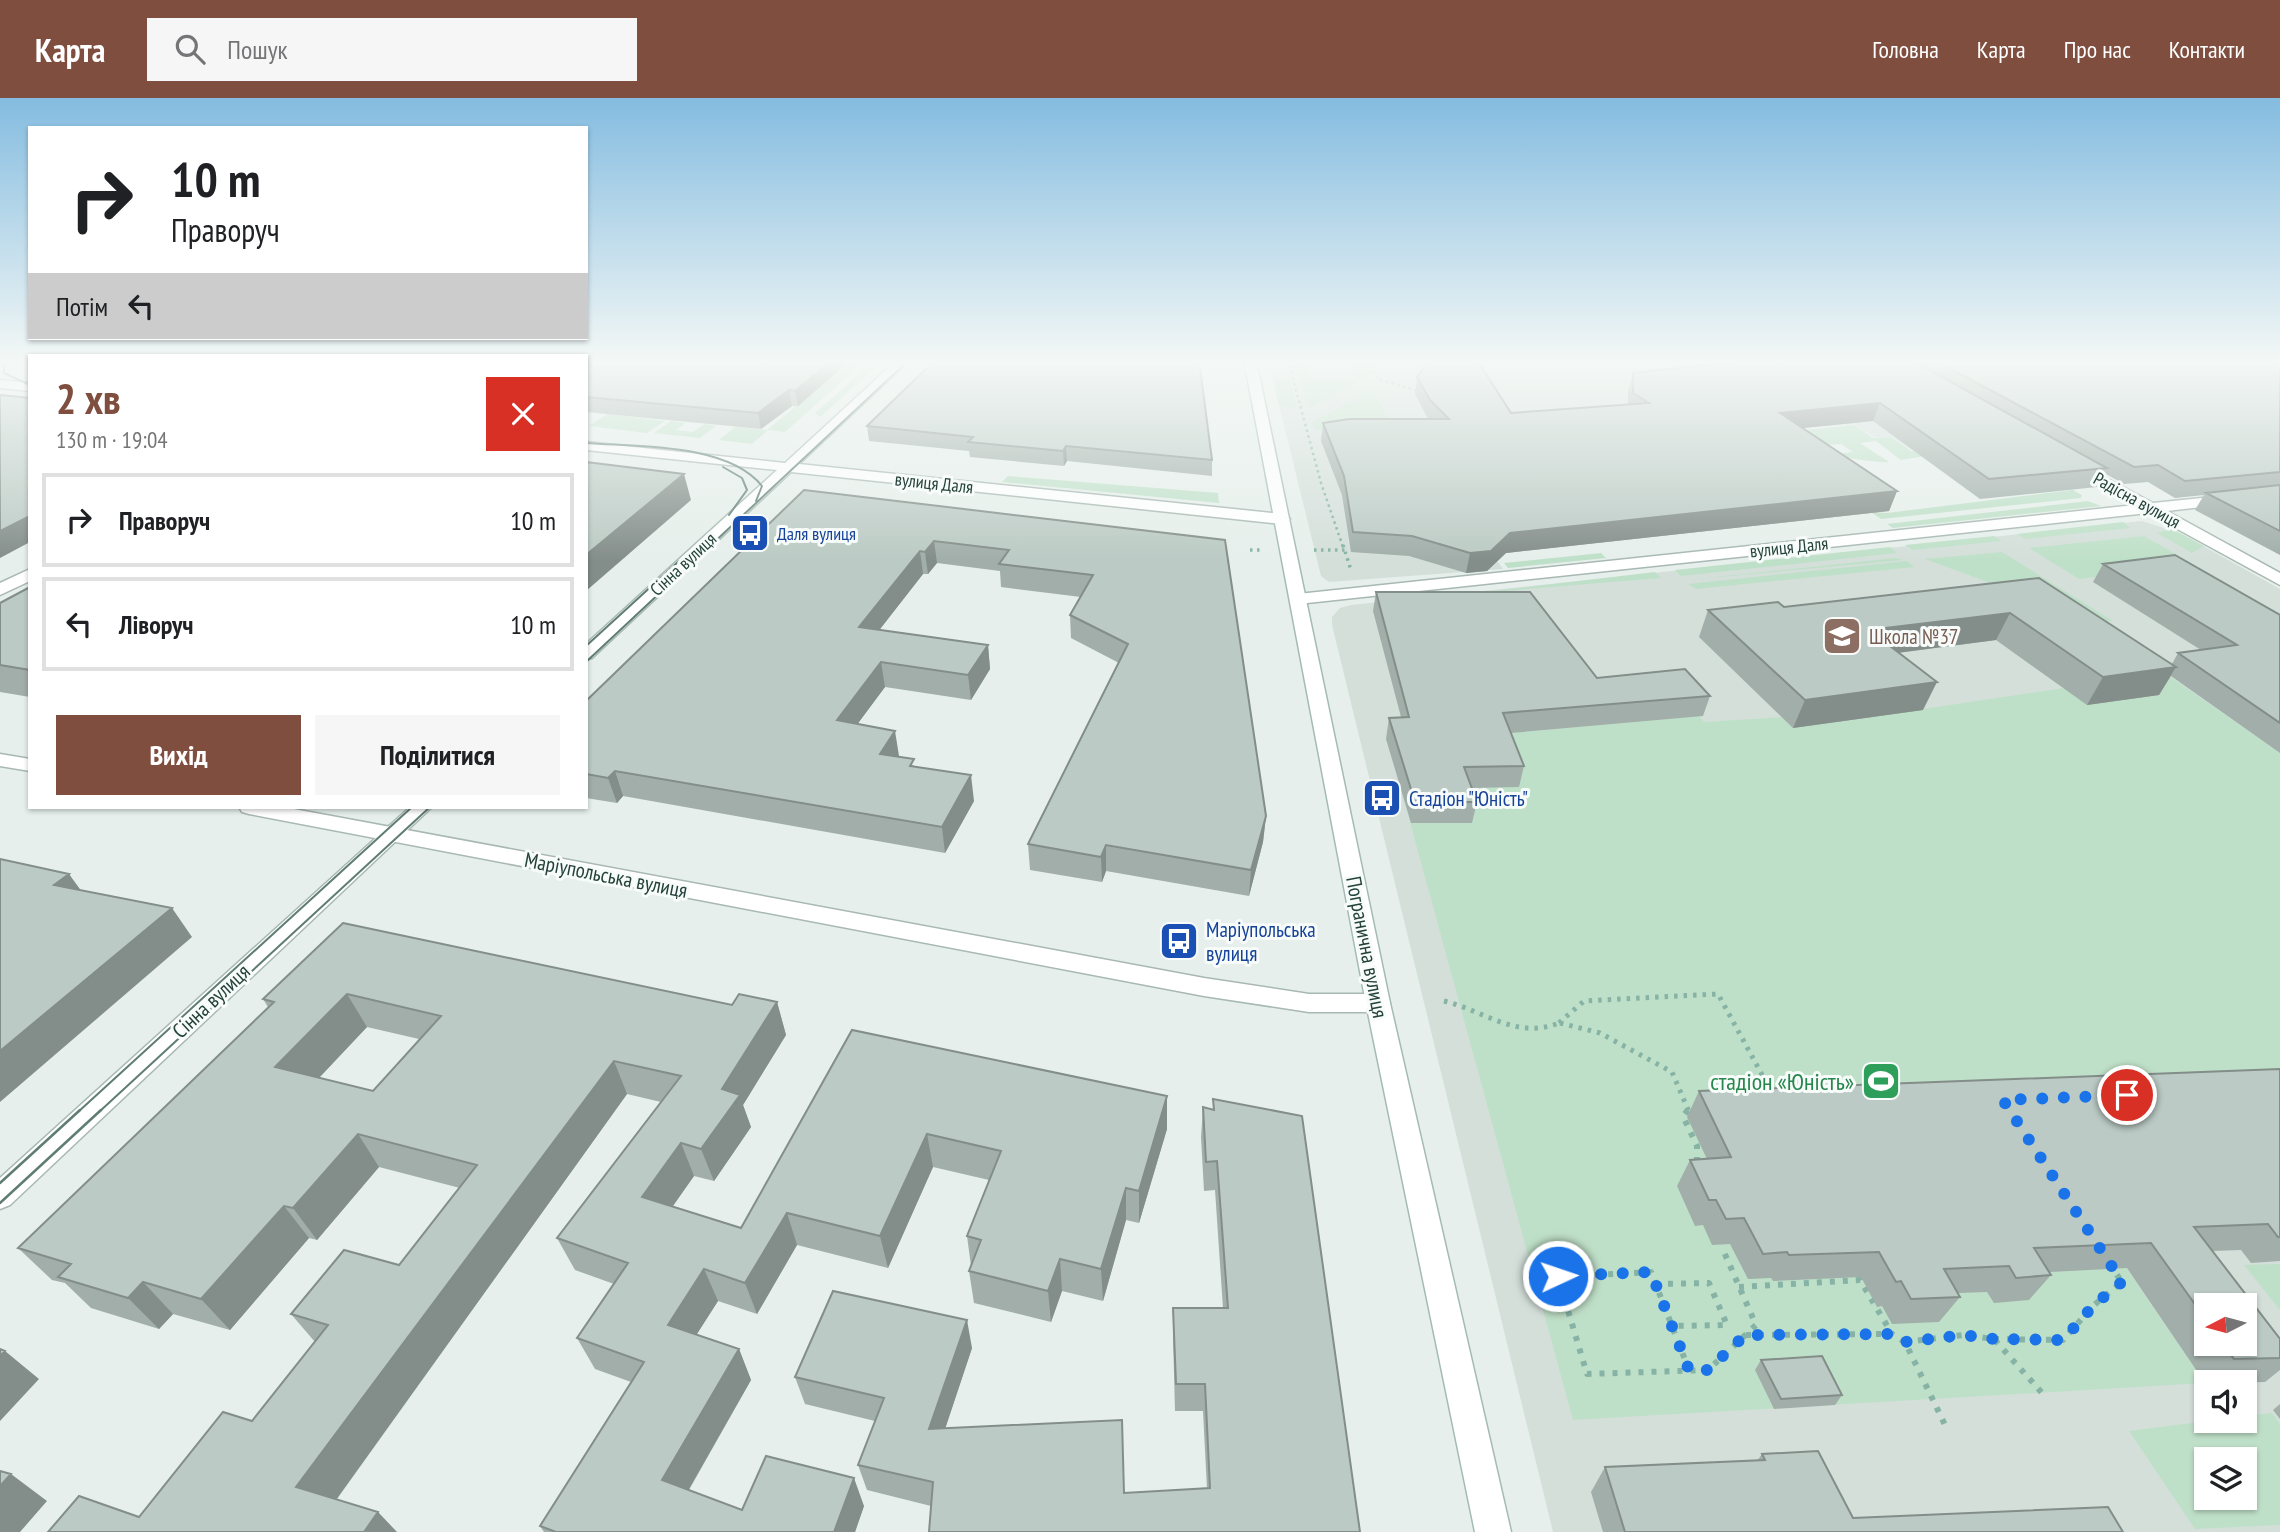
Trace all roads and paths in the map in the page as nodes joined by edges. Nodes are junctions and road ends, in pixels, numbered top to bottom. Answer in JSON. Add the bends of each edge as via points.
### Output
{"nodes":[{"id":1,"x":832,"y":427,"type":"edge"},
{"id":2,"x":1263,"y":427,"type":"edge"},
{"id":3,"x":1308,"y":427,"type":"edge"},
{"id":4,"x":588,"y":446,"type":"edge"},
{"id":5,"x":2066,"y":461,"type":"edge"},
{"id":6,"x":787,"y":468,"type":"junction"},
{"id":7,"x":2280,"y":494,"type":"edge"},
{"id":8,"x":2152,"y":508,"type":"junction"},
{"id":9,"x":1282,"y":519,"type":"junction"},
{"id":10,"x":1345,"y":550,"type":"dead end"},
{"id":11,"x":28,"y":575,"type":"edge"},
{"id":12,"x":2280,"y":580,"type":"edge"},
{"id":13,"x":0,"y":590,"type":"edge"},
{"id":14,"x":1298,"y":599,"type":"junction"},
{"id":15,"x":588,"y":652,"type":"edge"},
{"id":16,"x":0,"y":760,"type":"edge"},
{"id":17,"x":28,"y":765,"type":"edge"},
{"id":18,"x":259,"y":809,"type":"edge"},
{"id":19,"x":420,"y":809,"type":"edge"},
{"id":20,"x":391,"y":834,"type":"junction"},
{"id":21,"x":1444,"y":1001,"type":"dead end"},
{"id":22,"x":1378,"y":1003,"type":"junction"},
{"id":23,"x":1559,"y":1023,"type":"junction"},
{"id":24,"x":1574,"y":1031,"type":"dead end"},
{"id":25,"x":1778,"y":1103,"type":"edge"},
{"id":26,"x":1700,"y":1106,"type":"edge"},
{"id":27,"x":1687,"y":1107,"type":"junction"},
{"id":28,"x":1698,"y":1160,"type":"edge"},
{"id":29,"x":0,"y":1196,"type":"edge"},
{"id":30,"x":1724,"y":1252,"type":"dead end"},
{"id":31,"x":2107,"y":1259,"type":"edge"},
{"id":32,"x":1655,"y":1284,"type":"junction"},
{"id":33,"x":1739,"y":1287,"type":"junction"},
{"id":34,"x":1671,"y":1326,"type":"junction"},
{"id":35,"x":1892,"y":1334,"type":"junction"},
{"id":36,"x":1745,"y":1335,"type":"junction"},
{"id":37,"x":1994,"y":1339,"type":"junction"},
{"id":38,"x":1905,"y":1342,"type":"junction"},
{"id":39,"x":1689,"y":1370,"type":"junction"},
{"id":40,"x":2042,"y":1393,"type":"dead end"},
{"id":41,"x":1946,"y":1427,"type":"dead end"},
{"id":42,"x":1493,"y":1532,"type":"edge"}],
"edges":[{"from":1,"to":6,"type":"street","name":"Сінна вулиця"},
{"from":2,"to":9,"type":"street","name":"Погранична вулиця"},
{"from":3,"to":10,"type":"path"},
{"from":4,"to":6,"type":"street","name":"вулиця Даля"},
{"from":5,"to":8,"type":"street","name":"Радісна вулиця"},
{"from":6,"to":9,"type":"street","name":"вулиця Даля"},
{"from":6,"to":15,"type":"street","name":"Сінна вулиця"},
{"from":7,"to":8,"type":"street","name":"вулиця Даля"},
{"from":8,"to":12,"type":"street","name":"Радісна вулиця"},
{"from":8,"to":14,"type":"street","name":"вулиця Даля"},
{"from":9,"to":14,"type":"street","name":"Погранична вулиця"},
{"from":11,"to":13,"type":"street"},
{"from":14,"to":22,"type":"street","name":"Погранична вулиця"},
{"from":16,"to":17,"type":"street"},
{"from":18,"to":20,"type":"street","name":"Маріупольська вулиця"},
{"from":19,"to":20,"type":"street","name":"Сінна вулиця"},
{"from":20,"to":22,"type":"street","name":"Маріупольська вулиця","via":[[1204,987],[1308,1003]]},
{"from":20,"to":29,"type":"street","name":"Сінна вулиця"},
{"from":21,"to":23,"type":"path","via":[[1460,1003],[1507,1025],[1538,1031]]},
{"from":22,"to":42,"type":"street","name":"Погранична вулиця"},
{"from":23,"to":24,"type":"path"},
{"from":23,"to":25,"type":"path","via":[[1584,1001],[1718,994]]},
{"from":23,"to":27,"type":"path","via":[[1600,1033],[1654,1060],[1672,1072]]},
{"from":26,"to":27,"type":"path"},
{"from":27,"to":28,"type":"path","via":[[1689,1112],[1683,1116],[1697,1146]]},
{"from":30,"to":33,"type":"path"},
{"from":31,"to":37,"type":"path","via":[[2122,1282],[2063,1340]]},
{"from":32,"to":34,"type":"path"},
{"from":32,"to":34,"type":"path","via":[[1709,1283],[1727,1325]]},
{"from":32,"to":39,"type":"path","via":[[1651,1272],[1558,1276],[1587,1374]]},
{"from":33,"to":35,"type":"path","via":[[1860,1280]]},
{"from":33,"to":36,"type":"path","via":[[1756,1325]]},
{"from":34,"to":39,"type":"path"},
{"from":35,"to":36,"type":"path"},
{"from":35,"to":38,"type":"path"},
{"from":36,"to":39,"type":"path","via":[[1708,1370]]},
{"from":37,"to":38,"type":"path","via":[[1963,1335]]},
{"from":37,"to":40,"type":"path"},
{"from":38,"to":41,"type":"path"}]}
